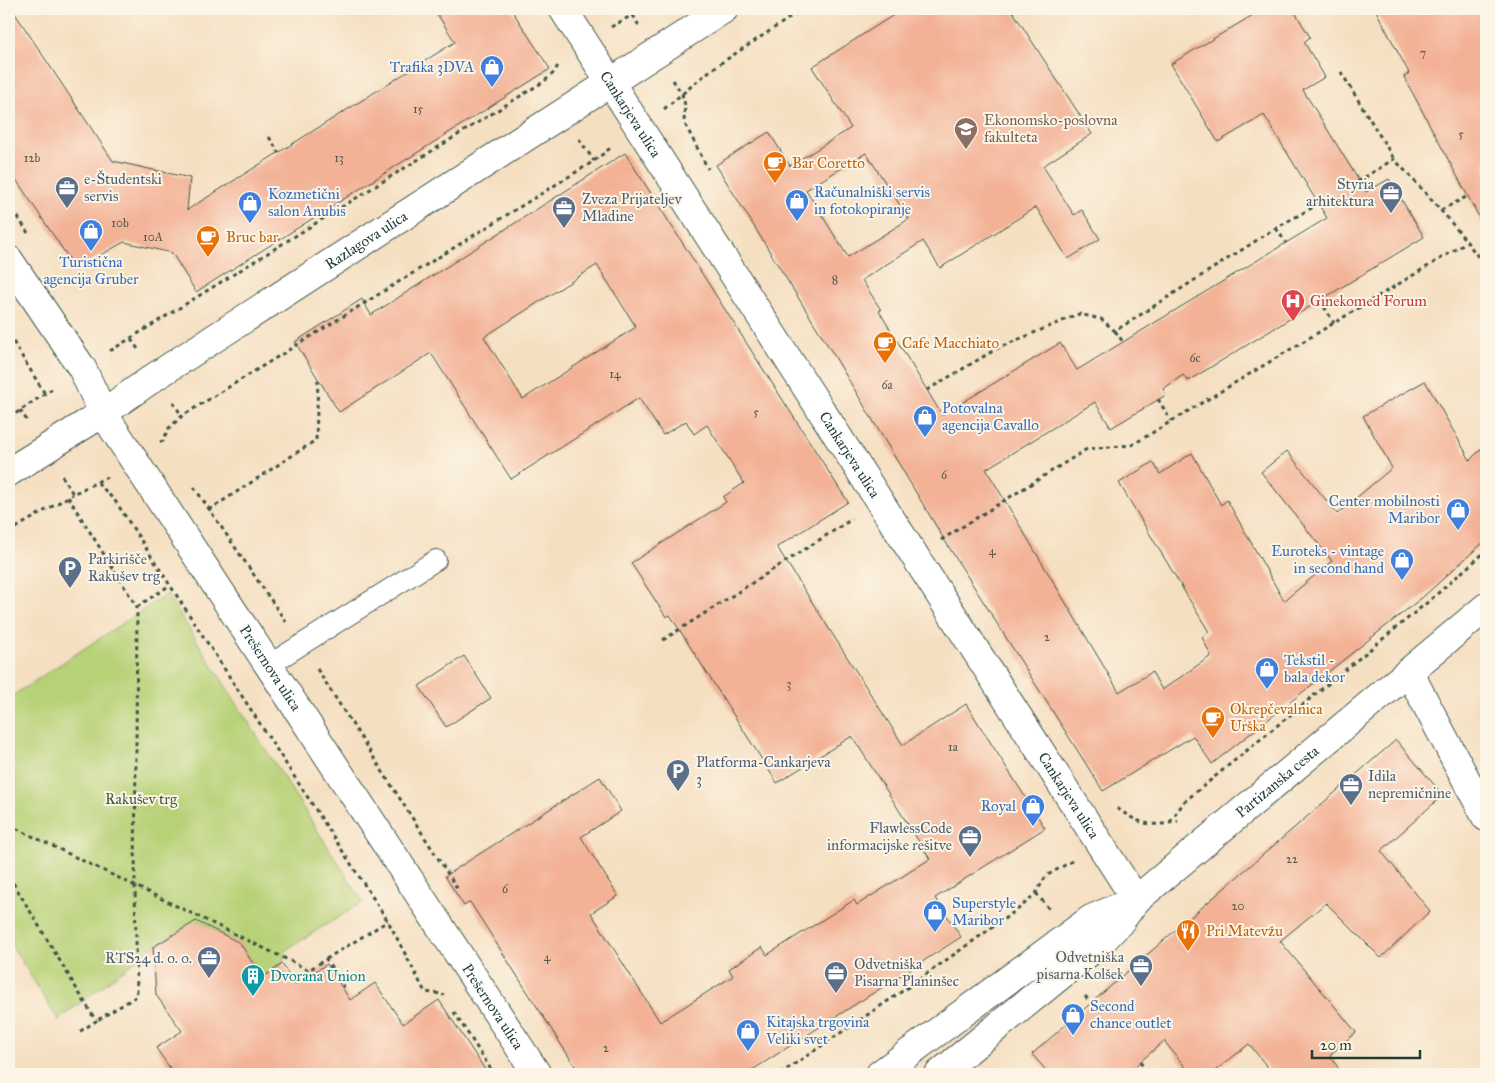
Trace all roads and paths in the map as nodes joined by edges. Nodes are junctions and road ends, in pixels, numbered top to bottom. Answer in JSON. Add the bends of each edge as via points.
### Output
{"nodes":[{"id":1,"x":563,"y":9,"type":"edge"},
{"id":2,"x":643,"y":9,"type":"edge"},
{"id":3,"x":724,"y":9,"type":"edge"},
{"id":4,"x":803,"y":9,"type":"edge"},
{"id":5,"x":614,"y":25,"type":"dead end"},
{"id":6,"x":559,"y":60,"type":"dead end"},
{"id":7,"x":1341,"y":72,"type":"dead end"},
{"id":8,"x":674,"y":81,"type":"dead end"},
{"id":9,"x":611,"y":83,"type":"junction"},
{"id":10,"x":682,"y":94,"type":"junction"},
{"id":11,"x":668,"y":106,"type":"dead end"},
{"id":12,"x":269,"y":137,"type":"dead end"},
{"id":13,"x":578,"y":137,"type":"dead end"},
{"id":14,"x":619,"y":142,"type":"dead end"},
{"id":15,"x":279,"y":152,"type":"dead end"},
{"id":16,"x":1394,"y":159,"type":"junction"},
{"id":17,"x":594,"y":162,"type":"junction"},
{"id":18,"x":1351,"y":186,"type":"dead end"},
{"id":19,"x":1468,"y":196,"type":"dead end"},
{"id":20,"x":1326,"y":200,"type":"dead end"},
{"id":21,"x":1441,"y":210,"type":"junction"},
{"id":22,"x":319,"y":215,"type":"dead end"},
{"id":23,"x":322,"y":220,"type":"junction"},
{"id":24,"x":1276,"y":228,"type":"junction"},
{"id":25,"x":1468,"y":242,"type":"junction"},
{"id":26,"x":1286,"y":243,"type":"dead end"},
{"id":27,"x":9,"y":260,"type":"edge"},
{"id":28,"x":1486,"y":268,"type":"edge"},
{"id":29,"x":1320,"y":300,"type":"dead end"},
{"id":30,"x":1334,"y":323,"type":"junction"},
{"id":31,"x":1115,"y":331,"type":"junction"},
{"id":32,"x":9,"y":335,"type":"edge"},
{"id":33,"x":1123,"y":342,"type":"dead end"},
{"id":34,"x":106,"y":353,"type":"dead end"},
{"id":35,"x":318,"y":379,"type":"dead end"},
{"id":36,"x":927,"y":390,"type":"dead end"},
{"id":37,"x":1158,"y":400,"type":"dead end"},
{"id":38,"x":103,"y":413,"type":"junction"},
{"id":39,"x":9,"y":418,"type":"edge"},
{"id":40,"x":1171,"y":421,"type":"junction"},
{"id":41,"x":168,"y":448,"type":"dead end"},
{"id":42,"x":9,"y":472,"type":"edge"},
{"id":43,"x":60,"y":473,"type":"dead end"},
{"id":44,"x":193,"y":487,"type":"dead end"},
{"id":45,"x":73,"y":494,"type":"junction"},
{"id":46,"x":68,"y":497,"type":"junction"},
{"id":47,"x":881,"y":502,"type":"junction"},
{"id":48,"x":209,"y":510,"type":"junction"},
{"id":49,"x":9,"y":532,"type":"edge"},
{"id":50,"x":1486,"y":551,"type":"edge"},
{"id":51,"x":915,"y":556,"type":"junction"},
{"id":52,"x":436,"y":560,"type":"dead end"},
{"id":53,"x":113,"y":568,"type":"junction"},
{"id":54,"x":91,"y":581,"type":"dead end"},
{"id":55,"x":170,"y":585,"type":"junction"},
{"id":56,"x":137,"y":607,"type":"junction"},
{"id":57,"x":1486,"y":607,"type":"edge"},
{"id":58,"x":288,"y":625,"type":"dead end"},
{"id":59,"x":663,"y":640,"type":"dead end"},
{"id":60,"x":269,"y":665,"type":"junction"},
{"id":61,"x":1409,"y":672,"type":"junction"},
{"id":62,"x":1486,"y":817,"type":"edge"},
{"id":63,"x":1132,"y":819,"type":"dead end"},
{"id":64,"x":9,"y":825,"type":"edge"},
{"id":65,"x":1071,"y":861,"type":"dead end"},
{"id":66,"x":9,"y":876,"type":"edge"},
{"id":67,"x":135,"y":886,"type":"junction"},
{"id":68,"x":1036,"y":893,"type":"junction"},
{"id":69,"x":1136,"y":900,"type":"junction"},
{"id":70,"x":1053,"y":915,"type":"dead end"},
{"id":71,"x":388,"y":920,"type":"junction"},
{"id":72,"x":326,"y":959,"type":"junction"},
{"id":73,"x":344,"y":987,"type":"dead end"},
{"id":74,"x":448,"y":1002,"type":"dead end"},
{"id":75,"x":453,"y":1010,"type":"dead end"},
{"id":76,"x":96,"y":1021,"type":"junction"},
{"id":77,"x":79,"y":1032,"type":"dead end"},
{"id":78,"x":1140,"y":1062,"type":"dead end"},
{"id":79,"x":494,"y":1074,"type":"edge"},
{"id":80,"x":537,"y":1074,"type":"edge"},
{"id":81,"x":780,"y":1074,"type":"edge"},
{"id":82,"x":880,"y":1074,"type":"edge"},
{"id":83,"x":939,"y":1074,"type":"edge"},
{"id":84,"x":1148,"y":1074,"type":"edge"}],
"edges":[{"from":1,"to":9,"type":"street","name":"Cankarjeva ulica"},
{"from":2,"to":5,"type":"path"},
{"from":3,"to":9,"type":"street","name":"Razlagova ulica"},
{"from":4,"to":10,"type":"path"},
{"from":6,"to":23,"type":"path","via":[[552,75],[543,82]]},
{"from":7,"to":16,"type":"path"},
{"from":8,"to":10,"type":"path"},
{"from":9,"to":38,"type":"street","name":"Razlagova ulica"},
{"from":9,"to":47,"type":"street","name":"Cankarjeva ulica"},
{"from":10,"to":11,"type":"path"},
{"from":12,"to":15,"type":"path"},
{"from":13,"to":17,"type":"path"},
{"from":14,"to":17,"type":"path"},
{"from":16,"to":18,"type":"path"},
{"from":16,"to":21,"type":"path"},
{"from":17,"to":41,"type":"path","via":[[182,416],[169,428],[163,441]]},
{"from":19,"to":21,"type":"path"},
{"from":20,"to":24,"type":"path"},
{"from":21,"to":25,"type":"path"},
{"from":22,"to":23,"type":"path"},
{"from":23,"to":34,"type":"path"},
{"from":24,"to":26,"type":"path"},
{"from":24,"to":31,"type":"path"},
{"from":25,"to":28,"type":"path"},
{"from":25,"to":30,"type":"path"},
{"from":27,"to":38,"type":"street","name":"Prešernova ulica","via":[[82,368]]},
{"from":29,"to":30,"type":"path"},
{"from":30,"to":40,"type":"path"},
{"from":31,"to":33,"type":"path"},
{"from":31,"to":36,"type":"path","via":[[1101,319],[1079,314],[998,348]]},
{"from":32,"to":39,"type":"path","via":[[45,394]]},
{"from":35,"to":48,"type":"path","via":[[316,440]]},
{"from":37,"to":40,"type":"path"},
{"from":38,"to":42,"type":"street","name":"Razlagova ulica"},
{"from":38,"to":60,"type":"street","name":"Prešernova ulica"},
{"from":40,"to":51,"type":"path","via":[[1132,445],[1087,449]]},
{"from":43,"to":45,"type":"path"},
{"from":44,"to":48,"type":"path"},
{"from":45,"to":46,"type":"path"},
{"from":45,"to":55,"type":"path","via":[[89,484],[98,483],[109,493]]},
{"from":46,"to":49,"type":"path"},
{"from":46,"to":53,"type":"path"},
{"from":47,"to":51,"type":"street","name":"Cankarjeva ulica"},
{"from":47,"to":59,"type":"path"},
{"from":48,"to":58,"type":"path"},
{"from":50,"to":63,"type":"path","via":[[1184,802],[1170,823],[1144,824]]},
{"from":51,"to":69,"type":"street","name":"Cankarjeva ulica"},
{"from":52,"to":60,"type":"lane"},
{"from":53,"to":54,"type":"path"},
{"from":53,"to":56,"type":"path"},
{"from":55,"to":56,"type":"path"},
{"from":55,"to":71,"type":"path"},
{"from":56,"to":67,"type":"path"},
{"from":57,"to":61,"type":"street","name":"Partizanska cesta"},
{"from":60,"to":80,"type":"street","name":"Prešernova ulica"},
{"from":61,"to":62,"type":"street"},
{"from":61,"to":69,"type":"street","name":"Partizanska cesta"},
{"from":64,"to":67,"type":"path"},
{"from":65,"to":68,"type":"path","via":[[1046,876]]},
{"from":66,"to":76,"type":"path"},
{"from":67,"to":72,"type":"path","via":[[309,970]]},
{"from":67,"to":76,"type":"path","via":[[137,996]]},
{"from":68,"to":70,"type":"path"},
{"from":68,"to":81,"type":"path","via":[[904,990]]},
{"from":69,"to":82,"type":"street","name":"Partizanska cesta","via":[[1091,919]]},
{"from":69,"to":83,"type":"street","name":"Partizanska cesta","via":[[1098,945]]},
{"from":71,"to":72,"type":"path"},
{"from":71,"to":74,"type":"path","via":[[425,992],[443,994]]},
{"from":72,"to":73,"type":"path"},
{"from":75,"to":79,"type":"path"},
{"from":76,"to":77,"type":"path"},
{"from":78,"to":84,"type":"path"}]}
